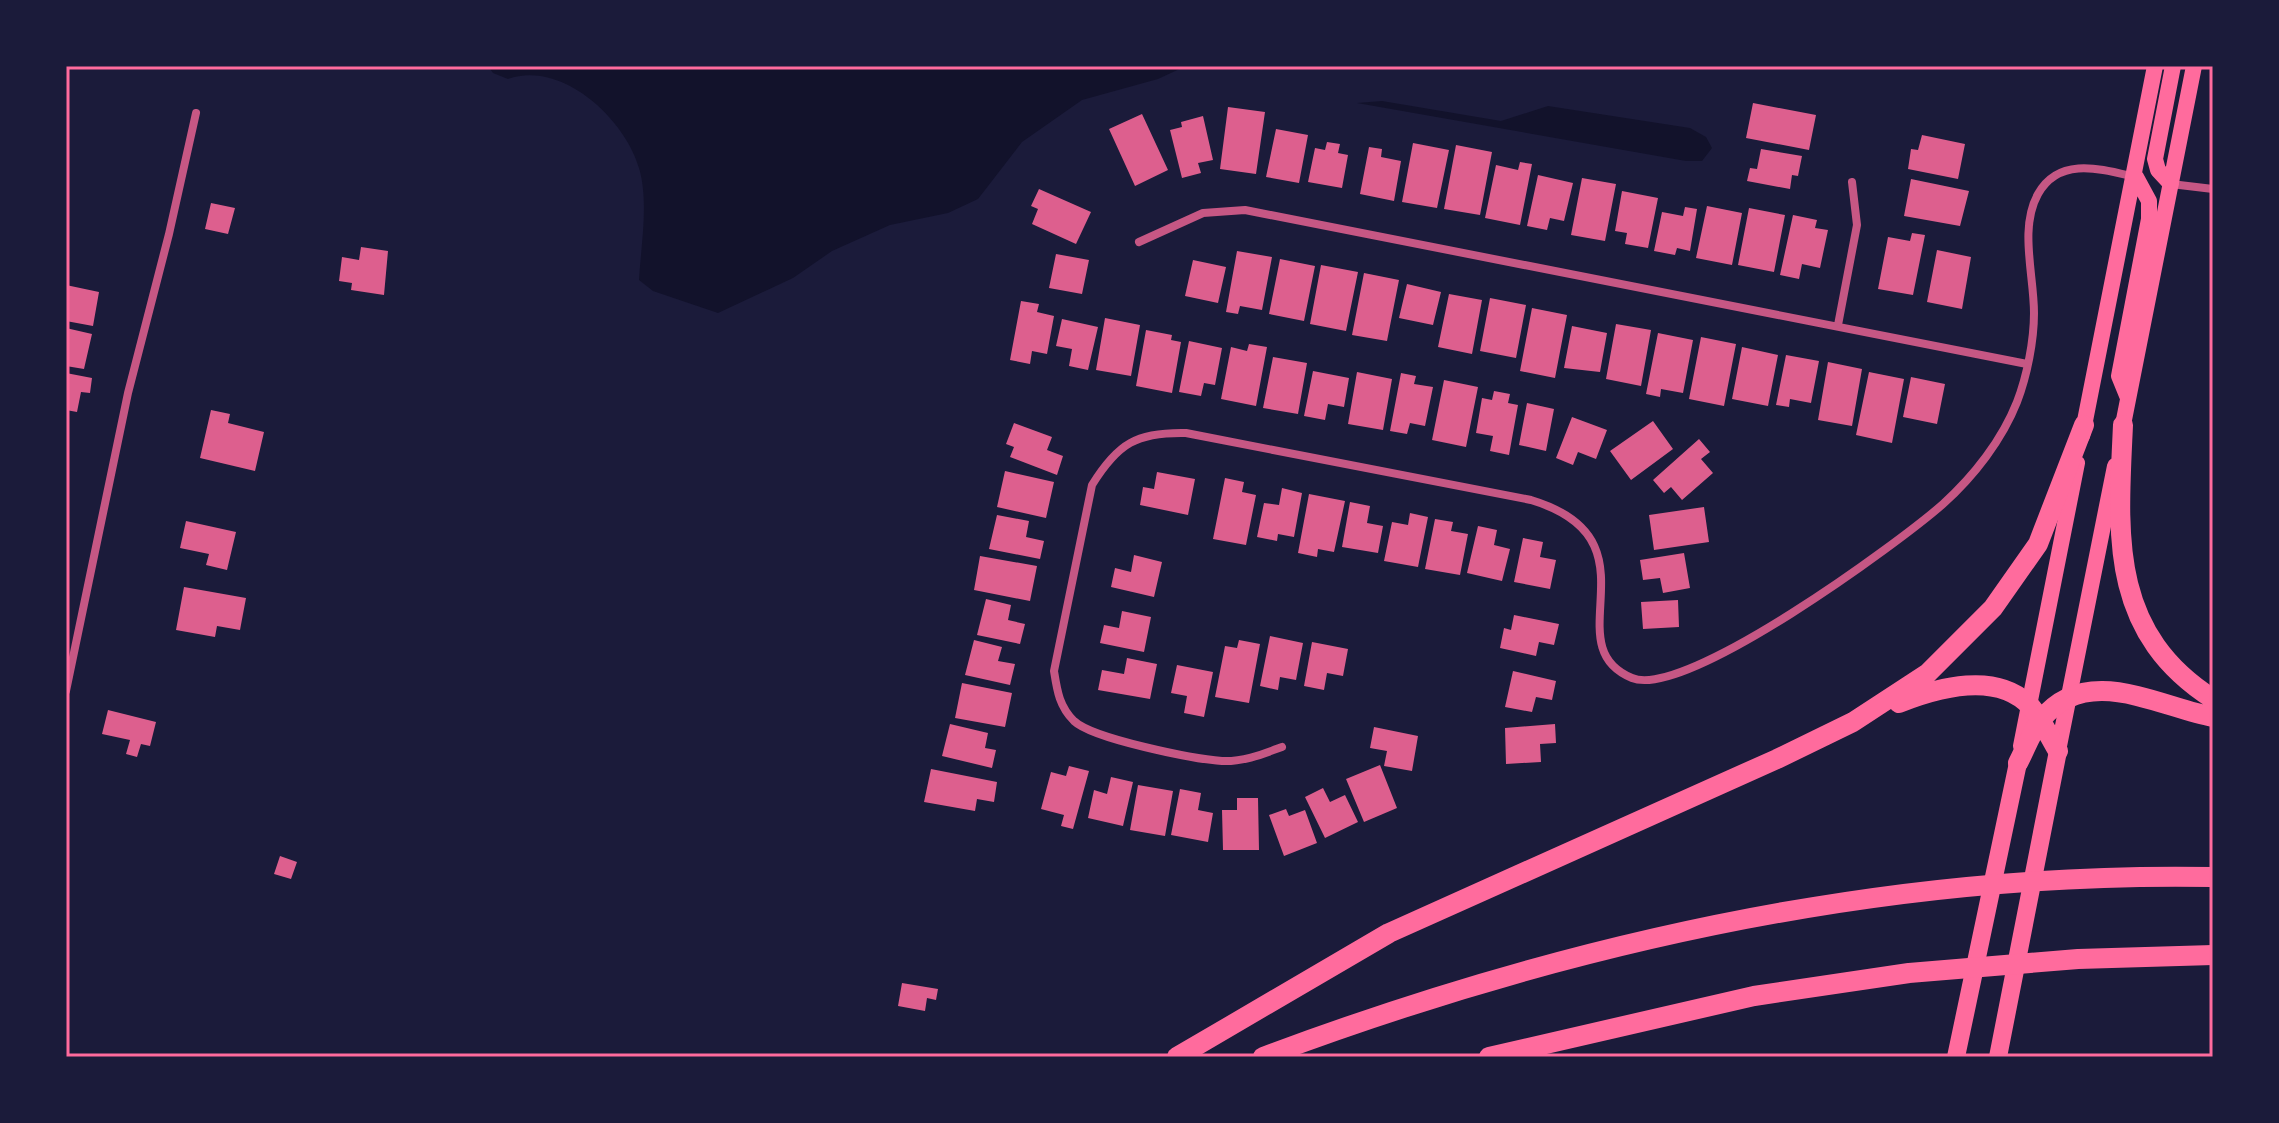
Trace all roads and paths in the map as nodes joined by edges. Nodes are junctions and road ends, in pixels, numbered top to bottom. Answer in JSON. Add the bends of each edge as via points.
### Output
{"nodes":[{"id":1,"x":2155,"y":66,"type":"edge"},
{"id":2,"x":2173,"y":66,"type":"edge"},
{"id":3,"x":2194,"y":66,"type":"edge"},
{"id":4,"x":196,"y":113,"type":"dead end"},
{"id":5,"x":2136,"y":177,"type":"junction"},
{"id":6,"x":1852,"y":182,"type":"dead end"},
{"id":7,"x":2171,"y":184,"type":"junction"},
{"id":8,"x":2213,"y":189,"type":"edge"},
{"id":9,"x":1139,"y":242,"type":"dead end"},
{"id":10,"x":1838,"y":325,"type":"junction"},
{"id":11,"x":2027,"y":364,"type":"junction"},
{"id":12,"x":2128,"y":398,"type":"junction"},
{"id":13,"x":2084,"y":425,"type":"junction"},
{"id":14,"x":2123,"y":425,"type":"junction"},
{"id":15,"x":66,"y":691,"type":"edge"},
{"id":16,"x":2068,"y":696,"type":"junction"},
{"id":17,"x":2213,"y":699,"type":"edge"},
{"id":18,"x":2035,"y":712,"type":"junction"},
{"id":19,"x":2213,"y":717,"type":"edge"},
{"id":20,"x":1853,"y":722,"type":"junction"},
{"id":21,"x":1282,"y":747,"type":"dead end"},
{"id":22,"x":2058,"y":751,"type":"junction"},
{"id":23,"x":2018,"y":763,"type":"joint"},
{"id":24,"x":2213,"y":877,"type":"edge"},
{"id":25,"x":2213,"y":955,"type":"edge"},
{"id":26,"x":1177,"y":1057,"type":"edge"},
{"id":27,"x":1263,"y":1057,"type":"edge"},
{"id":28,"x":1489,"y":1057,"type":"edge"},
{"id":29,"x":1956,"y":1057,"type":"edge"},
{"id":30,"x":1998,"y":1057,"type":"edge"}],
"edges":[{"from":1,"to":5,"type":"main road"},
{"from":2,"to":7,"type":"main road","via":[[2155,159]]},
{"from":3,"to":7,"type":"main road"},
{"from":4,"to":15,"type":"street","via":[[128,393]]},
{"from":5,"to":11,"type":"street","via":[[2087,167],[2061,170],[2038,192],[2028,217],[2034,315]]},
{"from":5,"to":12,"type":"main road","via":[[2149,201],[2149,219],[2119,376]]},
{"from":5,"to":13,"type":"main road"},
{"from":6,"to":10,"type":"street","via":[[1857,225]]},
{"from":7,"to":8,"type":"street"},
{"from":7,"to":12,"type":"main road"},
{"from":9,"to":10,"type":"street","via":[[1203,213],[1245,210]]},
{"from":10,"to":11,"type":"street"},
{"from":11,"to":21,"type":"street","via":[[2018,400],[1996,444],[1944,503],[1840,583],[1759,633],[1674,676],[1634,680],[1600,646],[1603,580],[1597,549],[1584,528],[1561,509],[1186,433],[1155,432],[1126,444],[1108,459],[1092,485],[1054,671],[1058,700],[1075,722],[1104,737],[1222,761]]},
{"from":12,"to":14,"type":"main road"},
{"from":13,"to":18,"type":"main road"},
{"from":13,"to":20,"type":"highway","via":[[2038,544],[1993,608],[1928,673]]},
{"from":14,"to":16,"type":"main road"},
{"from":14,"to":17,"type":"highway","via":[[2120,554],[2129,588],[2144,629],[2172,667]]},
{"from":16,"to":18,"type":"highway"},
{"from":16,"to":19,"type":"highway","via":[[2125,692]]},
{"from":16,"to":22,"type":"main road"},
{"from":18,"to":20,"type":"highway","via":[[1998,688],[1959,685],[1923,693]]},
{"from":18,"to":22,"type":"highway"},
{"from":18,"to":23,"type":"highway"},
{"from":20,"to":26,"type":"highway","via":[[1389,933]]},
{"from":22,"to":30,"type":"main road"},
{"from":23,"to":29,"type":"main road"},
{"from":24,"to":27,"type":"highway","via":[[2095,878],[1926,890],[1763,915],[1567,957],[1397,1007]]},
{"from":25,"to":28,"type":"highway","via":[[1909,973],[1754,996]]}]}
